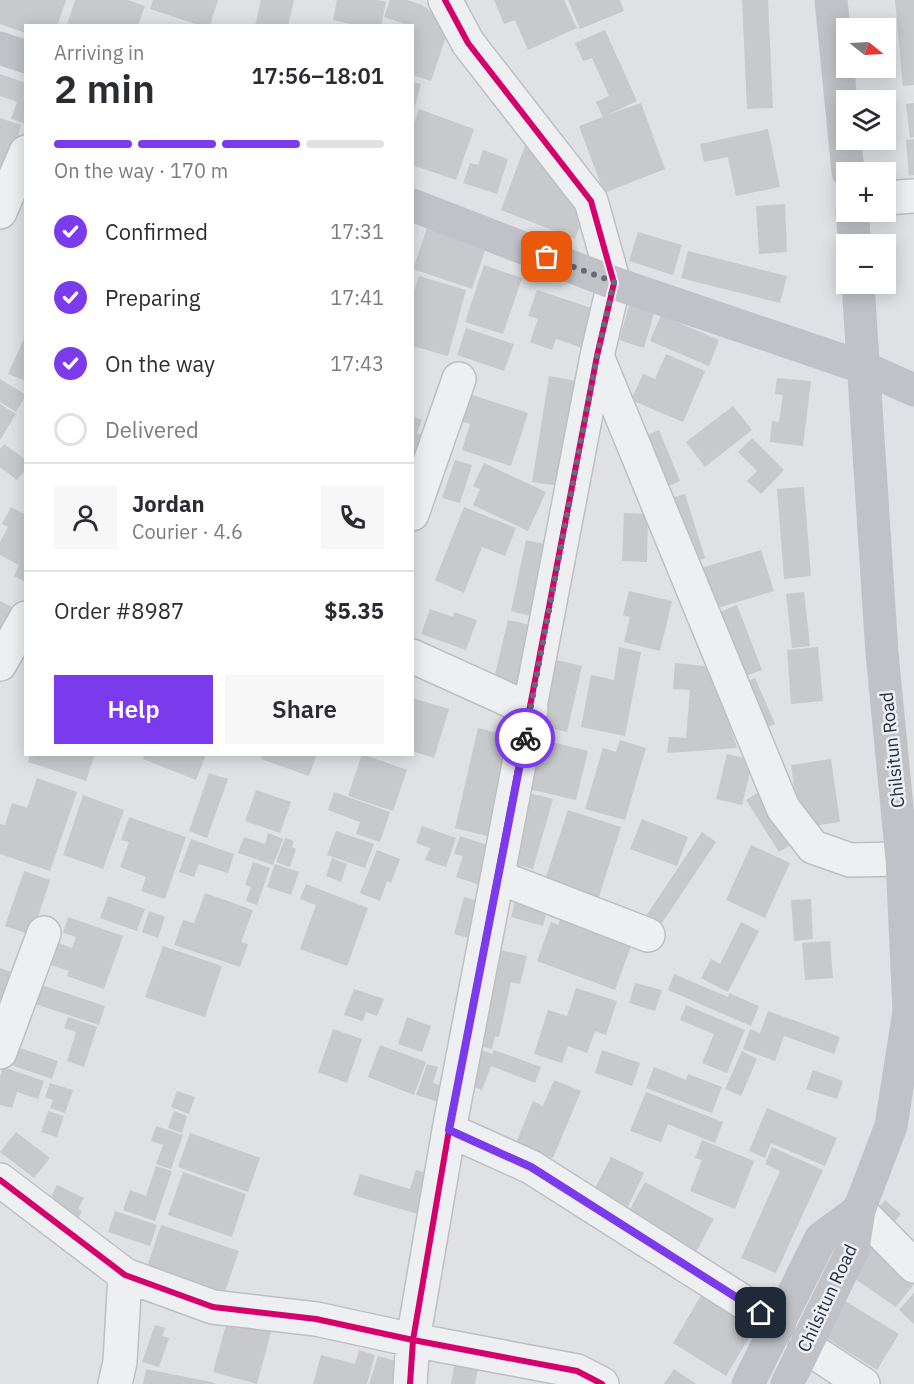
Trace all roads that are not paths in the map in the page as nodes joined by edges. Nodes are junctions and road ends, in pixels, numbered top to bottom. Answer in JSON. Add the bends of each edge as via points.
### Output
{"nodes":[{"id":1,"x":445,"y":0,"type":"edge"},
{"id":2,"x":831,"y":0,"type":"edge"},
{"id":3,"x":0,"y":48,"type":"edge"},
{"id":4,"x":24,"y":56,"type":"edge"},
{"id":5,"x":24,"y":157,"type":"edge"},
{"id":6,"x":847,"y":162,"type":"edge"},
{"id":7,"x":914,"y":196,"type":"edge"},
{"id":8,"x":896,"y":197,"type":"edge"},
{"id":9,"x":414,"y":206,"type":"edge"},
{"id":10,"x":0,"y":212,"type":"edge"},
{"id":11,"x":614,"y":282,"type":"junction"},
{"id":12,"x":859,"y":294,"type":"edge"},
{"id":13,"x":597,"y":356,"type":"junction"},
{"id":14,"x":865,"y":368,"type":"junction"},
{"id":15,"x":459,"y":379,"type":"dead end"},
{"id":16,"x":914,"y":390,"type":"edge"},
{"id":17,"x":414,"y":508,"type":"edge"},
{"id":18,"x":24,"y":622,"type":"edge"},
{"id":19,"x":414,"y":657,"type":"edge"},
{"id":20,"x":0,"y":664,"type":"edge"},
{"id":21,"x":531,"y":710,"type":"junction"},
{"id":22,"x":902,"y":859,"type":"junction"},
{"id":23,"x":498,"y":877,"type":"junction"},
{"id":24,"x":44,"y":933,"type":"dead end"},
{"id":25,"x":648,"y":935,"type":"dead end"},
{"id":26,"x":0,"y":1052,"type":"edge"},
{"id":27,"x":449,"y":1130,"type":"junction"},
{"id":28,"x":0,"y":1180,"type":"edge"},
{"id":29,"x":859,"y":1210,"type":"junction"},
{"id":30,"x":914,"y":1266,"type":"edge"},
{"id":31,"x":125,"y":1275,"type":"junction"},
{"id":32,"x":778,"y":1324,"type":"junction"},
{"id":33,"x":412,"y":1340,"type":"junction"},
{"id":34,"x":805,"y":1346,"type":"junction"},
{"id":35,"x":115,"y":1384,"type":"edge"},
{"id":36,"x":410,"y":1384,"type":"edge"},
{"id":37,"x":602,"y":1384,"type":"edge"},
{"id":38,"x":748,"y":1384,"type":"edge"},
{"id":39,"x":787,"y":1384,"type":"edge"},
{"id":40,"x":863,"y":1384,"type":"edge"}],
"edges":[{"from":1,"to":11,"type":"street","via":[[468,43],[591,201]]},
{"from":2,"to":6,"type":"main road"},
{"from":3,"to":4,"type":"main road"},
{"from":5,"to":10,"type":"street"},
{"from":7,"to":8,"type":"street"},
{"from":9,"to":11,"type":"main road"},
{"from":11,"to":13,"type":"street"},
{"from":11,"to":14,"type":"main road"},
{"from":12,"to":14,"type":"main road","name":"Chilsitun Road"},
{"from":13,"to":21,"type":"street"},
{"from":13,"to":22,"type":"street","via":[[783,808],[813,848],[850,860]]},
{"from":14,"to":16,"type":"main road"},
{"from":14,"to":22,"type":"main road","name":"Chilsitun Road","via":[[882,653]]},
{"from":15,"to":17,"type":"street"},
{"from":18,"to":20,"type":"street"},
{"from":19,"to":21,"type":"street"},
{"from":21,"to":23,"type":"street"},
{"from":22,"to":29,"type":"main road","name":"Chilsitun Road","via":[[909,1011],[891,1126]]},
{"from":23,"to":25,"type":"street"},
{"from":23,"to":27,"type":"street"},
{"from":24,"to":26,"type":"street"},
{"from":27,"to":32,"type":"street","via":[[531,1167]]},
{"from":27,"to":33,"type":"street"},
{"from":28,"to":31,"type":"street"},
{"from":29,"to":30,"type":"street"},
{"from":29,"to":32,"type":"main road","name":"Chilsitun Road","via":[[821,1238]]},
{"from":29,"to":34,"type":"main road","name":"Chilsitun Road","via":[[853,1249]]},
{"from":31,"to":33,"type":"street","via":[[213,1307],[316,1319]]},
{"from":31,"to":35,"type":"street"},
{"from":32,"to":38,"type":"main road","name":"Chilsitun Road"},
{"from":33,"to":36,"type":"street"},
{"from":33,"to":37,"type":"street","via":[[577,1371]]},
{"from":34,"to":39,"type":"main road","name":"Chilsitun Road"},
{"from":34,"to":40,"type":"street"}]}
